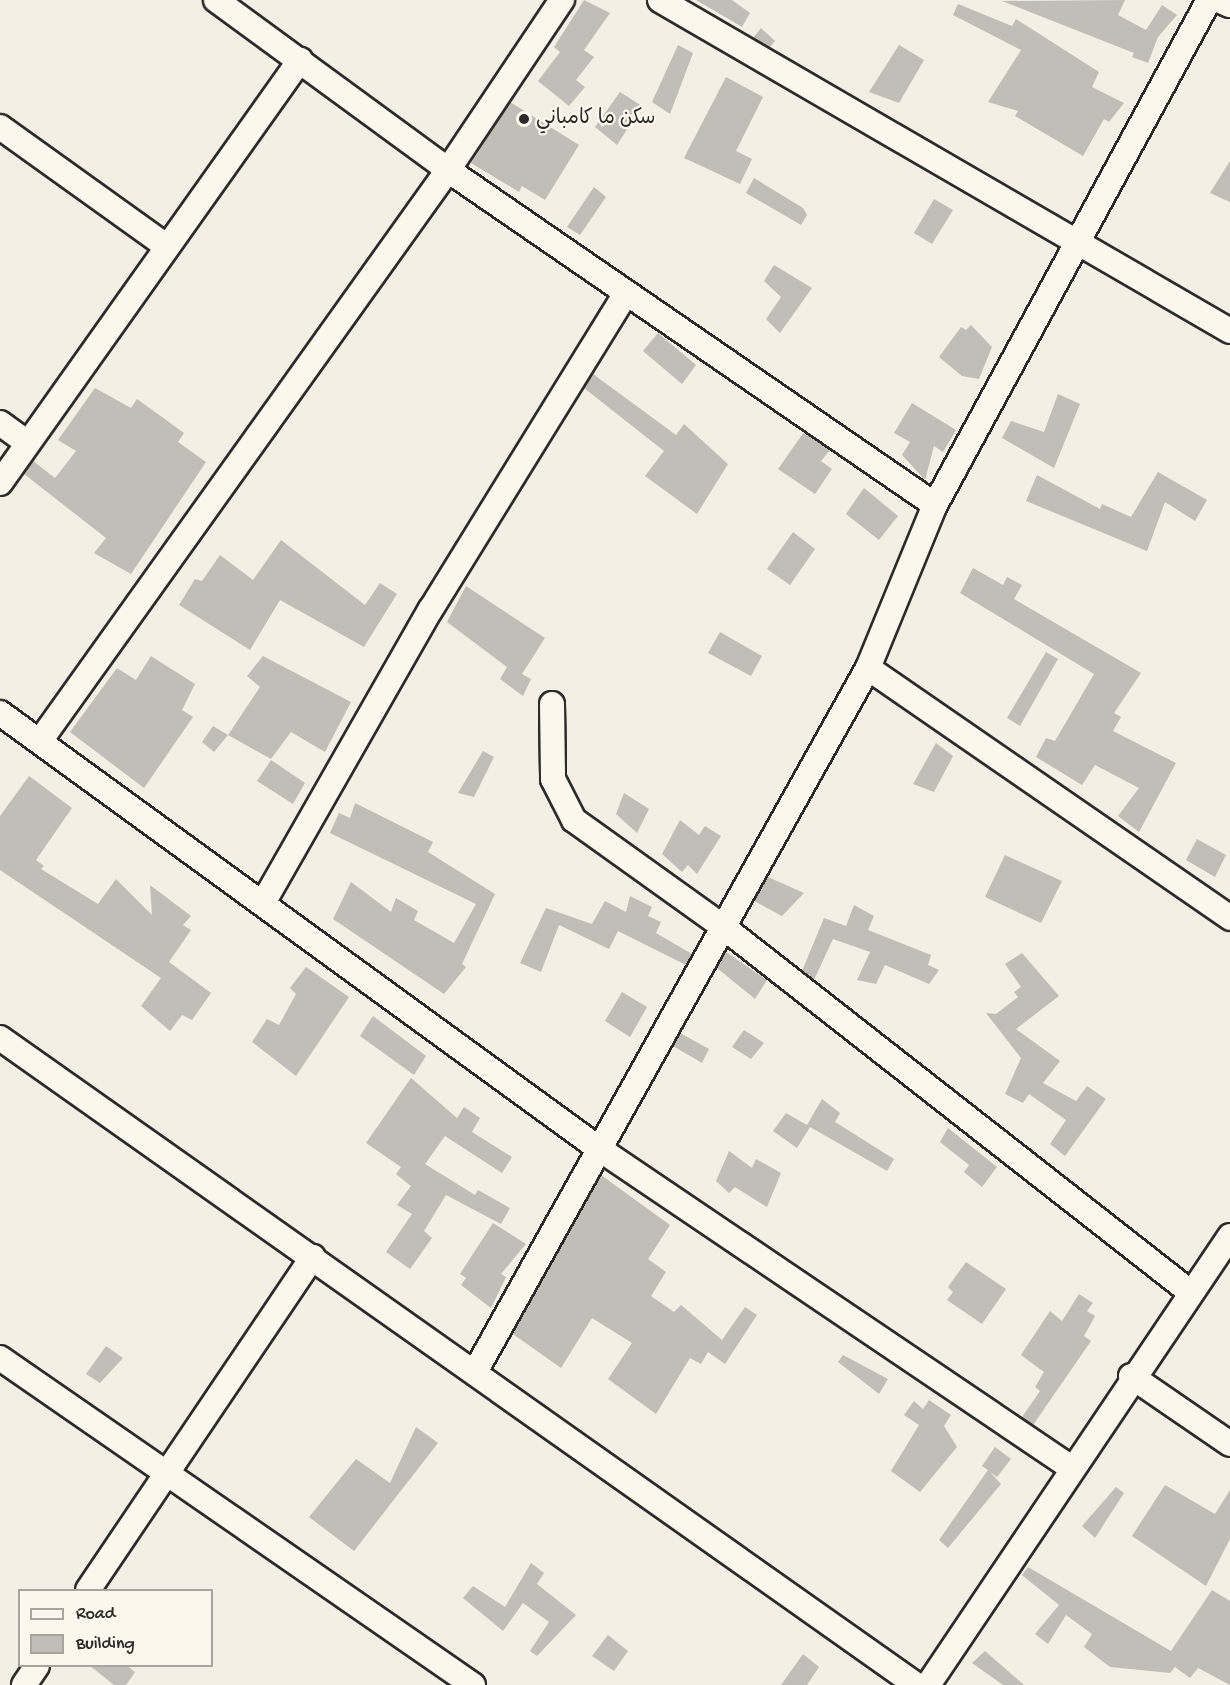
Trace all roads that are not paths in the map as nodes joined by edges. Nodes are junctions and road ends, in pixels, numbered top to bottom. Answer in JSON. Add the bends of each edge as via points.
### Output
{"nodes":[{"id":1,"x":216,"y":0,"type":"edge"},
{"id":2,"x":562,"y":0,"type":"edge"},
{"id":3,"x":660,"y":0,"type":"edge"},
{"id":4,"x":1209,"y":0,"type":"edge"},
{"id":5,"x":1218,"y":0,"type":"edge"},
{"id":6,"x":1230,"y":5,"type":"edge"},
{"id":7,"x":300,"y":60,"type":"junction"},
{"id":8,"x":0,"y":127,"type":"edge"},
{"id":9,"x":448,"y":170,"type":"junction"},
{"id":10,"x":165,"y":245,"type":"junction"},
{"id":11,"x":1080,"y":246,"type":"junction"},
{"id":12,"x":626,"y":293,"type":"junction"},
{"id":13,"x":1230,"y":331,"type":"edge"},
{"id":14,"x":0,"y":423,"type":"edge"},
{"id":15,"x":28,"y":443,"type":"junction"},
{"id":16,"x":0,"y":483,"type":"edge"},
{"id":17,"x":935,"y":505,"type":"junction"},
{"id":18,"x":868,"y":668,"type":"junction"},
{"id":19,"x":552,"y":704,"type":"dead end"},
{"id":20,"x":0,"y":713,"type":"edge"},
{"id":21,"x":40,"y":741,"type":"junction"},
{"id":22,"x":262,"y":903,"type":"junction"},
{"id":23,"x":1230,"y":918,"type":"edge"},
{"id":24,"x":722,"y":926,"type":"junction"},
{"id":25,"x":0,"y":1038,"type":"edge"},
{"id":26,"x":598,"y":1148,"type":"junction"},
{"id":27,"x":1230,"y":1236,"type":"edge"},
{"id":28,"x":313,"y":1257,"type":"junction"},
{"id":29,"x":1190,"y":1292,"type":"junction"},
{"id":30,"x":0,"y":1358,"type":"edge"},
{"id":31,"x":475,"y":1372,"type":"junction"},
{"id":32,"x":1131,"y":1376,"type":"junction"},
{"id":33,"x":1230,"y":1444,"type":"edge"},
{"id":34,"x":1070,"y":1467,"type":"junction"},
{"id":35,"x":166,"y":1474,"type":"junction"},
{"id":36,"x":89,"y":1589,"type":"edge"},
{"id":37,"x":36,"y":1667,"type":"edge"},
{"id":38,"x":24,"y":1685,"type":"edge"},
{"id":39,"x":473,"y":1685,"type":"edge"},
{"id":40,"x":916,"y":1685,"type":"edge"},
{"id":41,"x":928,"y":1685,"type":"edge"}],
"edges":[{"from":1,"to":7,"type":"street"},
{"from":2,"to":9,"type":"street"},
{"from":3,"to":11,"type":"street"},
{"from":4,"to":11,"type":"street"},
{"from":5,"to":6,"type":"street"},
{"from":7,"to":9,"type":"street"},
{"from":7,"to":10,"type":"street"},
{"from":8,"to":10,"type":"street"},
{"from":9,"to":12,"type":"street"},
{"from":9,"to":21,"type":"street"},
{"from":10,"to":15,"type":"street"},
{"from":11,"to":13,"type":"street"},
{"from":11,"to":17,"type":"street"},
{"from":12,"to":17,"type":"street"},
{"from":12,"to":22,"type":"street","via":[[431,609]]},
{"from":14,"to":15,"type":"street"},
{"from":15,"to":16,"type":"street"},
{"from":17,"to":18,"type":"street"},
{"from":18,"to":23,"type":"street"},
{"from":18,"to":24,"type":"street"},
{"from":19,"to":24,"type":"street","via":[[553,778],[574,820]]},
{"from":20,"to":21,"type":"street"},
{"from":21,"to":22,"type":"street"},
{"from":22,"to":26,"type":"street"},
{"from":24,"to":26,"type":"street"},
{"from":24,"to":29,"type":"street"},
{"from":25,"to":28,"type":"street"},
{"from":26,"to":31,"type":"street"},
{"from":26,"to":34,"type":"street"},
{"from":27,"to":29,"type":"street"},
{"from":28,"to":31,"type":"street"},
{"from":28,"to":35,"type":"street"},
{"from":29,"to":32,"type":"street"},
{"from":30,"to":35,"type":"street"},
{"from":31,"to":40,"type":"street"},
{"from":32,"to":33,"type":"street"},
{"from":32,"to":34,"type":"street"},
{"from":34,"to":41,"type":"street"},
{"from":35,"to":36,"type":"street"},
{"from":35,"to":39,"type":"street"},
{"from":37,"to":38,"type":"street"}]}
